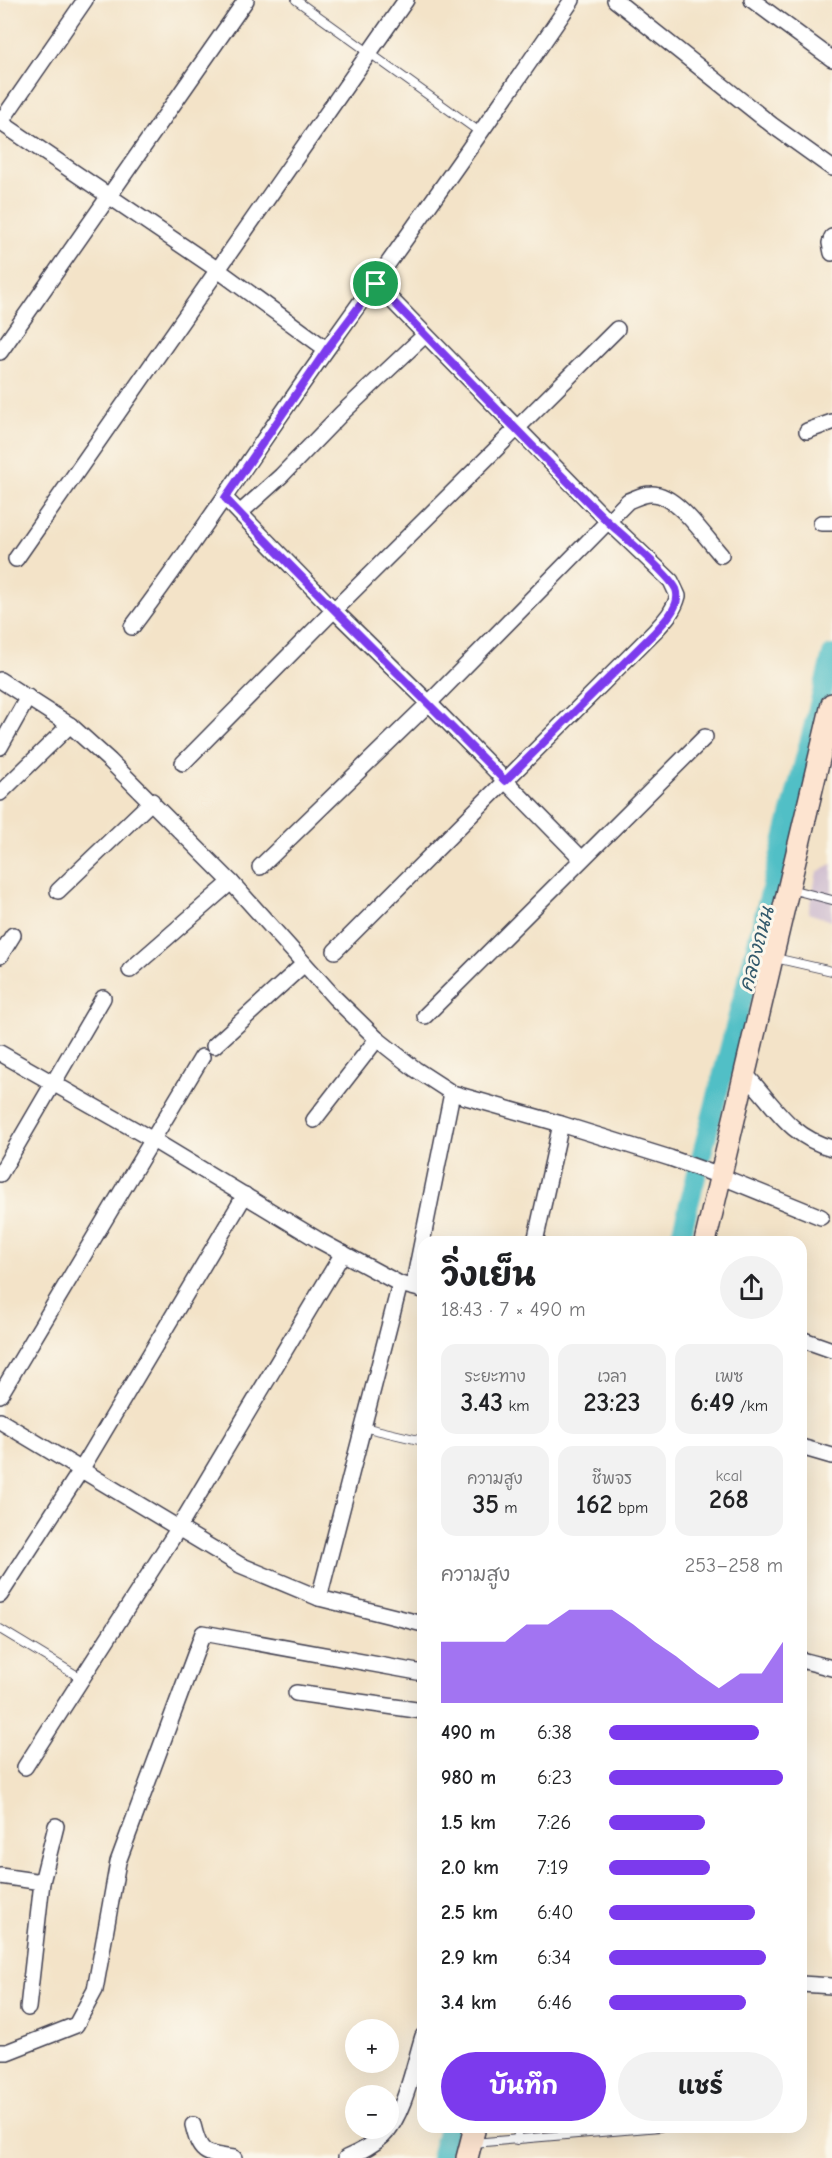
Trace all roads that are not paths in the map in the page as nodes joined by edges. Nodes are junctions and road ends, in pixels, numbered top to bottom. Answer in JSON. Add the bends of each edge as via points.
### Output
{"nodes":[{"id":1,"x":85,"y":0,"type":"edge"},
{"id":2,"x":246,"y":0,"type":"edge"},
{"id":3,"x":296,"y":0,"type":"edge"},
{"id":4,"x":406,"y":0,"type":"edge"},
{"id":5,"x":572,"y":0,"type":"edge"},
{"id":6,"x":615,"y":0,"type":"edge"},
{"id":7,"x":752,"y":0,"type":"edge"},
{"id":8,"x":369,"y":53,"type":"junction"},
{"id":9,"x":832,"y":59,"type":"edge"},
{"id":10,"x":0,"y":122,"type":"edge"},
{"id":11,"x":482,"y":133,"type":"junction"},
{"id":12,"x":832,"y":168,"type":"edge"},
{"id":13,"x":107,"y":196,"type":"junction"},
{"id":14,"x":832,"y":237,"type":"edge"},
{"id":15,"x":832,"y":253,"type":"edge"},
{"id":16,"x":218,"y":270,"type":"junction"},
{"id":17,"x":376,"y":284,"type":"junction"},
{"id":18,"x":617,"y":329,"type":"dead end"},
{"id":19,"x":425,"y":335,"type":"junction"},
{"id":20,"x":327,"y":349,"type":"junction"},
{"id":21,"x":0,"y":352,"type":"edge"},
{"id":22,"x":832,"y":422,"type":"edge"},
{"id":23,"x":517,"y":429,"type":"junction"},
{"id":24,"x":807,"y":431,"type":"dead end"},
{"id":25,"x":225,"y":498,"type":"junction"},
{"id":26,"x":240,"y":513,"type":"junction"},
{"id":27,"x":608,"y":521,"type":"junction"},
{"id":28,"x":720,"y":555,"type":"dead end"},
{"id":29,"x":16,"y":559,"type":"dead end"},
{"id":30,"x":334,"y":610,"type":"junction"},
{"id":31,"x":132,"y":627,"type":"dead end"},
{"id":32,"x":0,"y":680,"type":"edge"},
{"id":33,"x":28,"y":697,"type":"junction"},
{"id":34,"x":429,"y":703,"type":"junction"},
{"id":35,"x":832,"y":704,"type":"edge"},
{"id":36,"x":70,"y":725,"type":"junction"},
{"id":37,"x":705,"y":737,"type":"dead end"},
{"id":38,"x":827,"y":744,"type":"edge"},
{"id":39,"x":0,"y":747,"type":"edge"},
{"id":40,"x":183,"y":763,"type":"dead end"},
{"id":41,"x":505,"y":781,"type":"junction"},
{"id":42,"x":0,"y":793,"type":"edge"},
{"id":43,"x":152,"y":801,"type":"junction"},
{"id":44,"x":581,"y":858,"type":"junction"},
{"id":45,"x":260,"y":867,"type":"dead end"},
{"id":46,"x":231,"y":882,"type":"junction"},
{"id":47,"x":789,"y":889,"type":"junction"},
{"id":48,"x":58,"y":891,"type":"dead end"},
{"id":49,"x":832,"y":900,"type":"edge"},
{"id":50,"x":13,"y":935,"type":"dead end"},
{"id":51,"x":335,"y":951,"type":"dead end"},
{"id":52,"x":0,"y":956,"type":"edge"},
{"id":53,"x":772,"y":957,"type":"junction"},
{"id":54,"x":304,"y":964,"type":"junction"},
{"id":55,"x":130,"y":970,"type":"dead end"},
{"id":56,"x":832,"y":971,"type":"edge"},
{"id":57,"x":103,"y":998,"type":"dead end"},
{"id":58,"x":425,"y":1016,"type":"dead end"},
{"id":59,"x":377,"y":1039,"type":"junction"},
{"id":60,"x":214,"y":1046,"type":"dead end"},
{"id":61,"x":0,"y":1053,"type":"edge"},
{"id":62,"x":202,"y":1057,"type":"dead end"},
{"id":63,"x":745,"y":1074,"type":"junction"},
{"id":64,"x":53,"y":1083,"type":"junction"},
{"id":65,"x":452,"y":1094,"type":"junction"},
{"id":66,"x":314,"y":1119,"type":"dead end"},
{"id":67,"x":561,"y":1124,"type":"junction"},
{"id":68,"x":153,"y":1140,"type":"junction"},
{"id":69,"x":832,"y":1148,"type":"edge"},
{"id":70,"x":0,"y":1174,"type":"edge"},
{"id":71,"x":713,"y":1174,"type":"junction"},
{"id":72,"x":245,"y":1195,"type":"junction"},
{"id":73,"x":821,"y":1217,"type":"dead end"},
{"id":74,"x":423,"y":1236,"type":"edge"},
{"id":75,"x":537,"y":1236,"type":"edge"},
{"id":76,"x":706,"y":1236,"type":"edge"},
{"id":77,"x":343,"y":1253,"type":"junction"},
{"id":78,"x":417,"y":1263,"type":"edge"},
{"id":79,"x":412,"y":1287,"type":"edge"},
{"id":80,"x":807,"y":1341,"type":"edge"},
{"id":81,"x":832,"y":1350,"type":"edge"},
{"id":82,"x":0,"y":1395,"type":"edge"},
{"id":83,"x":0,"y":1421,"type":"edge"},
{"id":84,"x":363,"y":1427,"type":"junction"},
{"id":85,"x":417,"y":1440,"type":"edge"},
{"id":86,"x":807,"y":1449,"type":"edge"},
{"id":87,"x":832,"y":1456,"type":"edge"},
{"id":88,"x":81,"y":1470,"type":"junction"},
{"id":89,"x":178,"y":1529,"type":"junction"},
{"id":90,"x":0,"y":1595,"type":"edge"},
{"id":91,"x":319,"y":1598,"type":"junction"},
{"id":92,"x":417,"y":1622,"type":"edge"},
{"id":93,"x":0,"y":1629,"type":"edge"},
{"id":94,"x":807,"y":1662,"type":"edge"},
{"id":95,"x":832,"y":1668,"type":"edge"},
{"id":96,"x":417,"y":1672,"type":"edge"},
{"id":97,"x":81,"y":1678,"type":"junction"},
{"id":98,"x":296,"y":1693,"type":"dead end"},
{"id":99,"x":417,"y":1710,"type":"edge"},
{"id":100,"x":25,"y":1767,"type":"dead end"},
{"id":101,"x":56,"y":1826,"type":"dead end"},
{"id":102,"x":0,"y":1876,"type":"edge"},
{"id":103,"x":42,"y":1882,"type":"junction"},
{"id":104,"x":807,"y":1984,"type":"edge"},
{"id":105,"x":832,"y":1986,"type":"edge"},
{"id":106,"x":28,"y":2008,"type":"dead end"},
{"id":107,"x":0,"y":2052,"type":"edge"},
{"id":108,"x":417,"y":2055,"type":"edge"},
{"id":109,"x":193,"y":2125,"type":"dead end"},
{"id":110,"x":518,"y":2133,"type":"edge"},
{"id":111,"x":588,"y":2133,"type":"edge"},
{"id":112,"x":517,"y":2139,"type":"junction"},
{"id":113,"x":471,"y":2143,"type":"edge"},
{"id":114,"x":234,"y":2158,"type":"edge"},
{"id":115,"x":346,"y":2158,"type":"edge"}],
"edges":[{"from":1,"to":10,"type":"street"},
{"from":2,"to":13,"type":"street"},
{"from":3,"to":8,"type":"lane"},
{"from":4,"to":8,"type":"street"},
{"from":5,"to":11,"type":"street"},
{"from":6,"to":12,"type":"street"},
{"from":7,"to":9,"type":"street"},
{"from":8,"to":11,"type":"lane"},
{"from":8,"to":16,"type":"street"},
{"from":10,"to":13,"type":"street"},
{"from":11,"to":17,"type":"street"},
{"from":13,"to":16,"type":"street"},
{"from":13,"to":21,"type":"street"},
{"from":14,"to":15,"type":"street"},
{"from":16,"to":20,"type":"street"},
{"from":16,"to":29,"type":"street"},
{"from":17,"to":19,"type":"street"},
{"from":17,"to":20,"type":"street"},
{"from":18,"to":23,"type":"street"},
{"from":19,"to":23,"type":"street"},
{"from":19,"to":26,"type":"street"},
{"from":20,"to":25,"type":"street"},
{"from":22,"to":24,"type":"street"},
{"from":23,"to":27,"type":"street"},
{"from":23,"to":30,"type":"street"},
{"from":25,"to":26,"type":"street"},
{"from":25,"to":31,"type":"street"},
{"from":26,"to":30,"type":"street"},
{"from":27,"to":28,"type":"street","via":[[628,501],[653,493],[668,498],[685,513]]},
{"from":27,"to":34,"type":"street"},
{"from":27,"to":41,"type":"street","via":[[671,581],[678,596],[675,606],[655,632]]},
{"from":30,"to":34,"type":"street"},
{"from":30,"to":40,"type":"street"},
{"from":32,"to":33,"type":"street"},
{"from":33,"to":36,"type":"street"},
{"from":33,"to":39,"type":"street"},
{"from":34,"to":41,"type":"street"},
{"from":34,"to":45,"type":"street"},
{"from":35,"to":38,"type":"street"},
{"from":36,"to":42,"type":"street"},
{"from":36,"to":43,"type":"street"},
{"from":37,"to":44,"type":"street"},
{"from":38,"to":47,"type":"street"},
{"from":41,"to":44,"type":"street"},
{"from":41,"to":51,"type":"street"},
{"from":43,"to":46,"type":"street"},
{"from":43,"to":48,"type":"street"},
{"from":44,"to":58,"type":"street"},
{"from":46,"to":54,"type":"street"},
{"from":46,"to":55,"type":"street"},
{"from":47,"to":49,"type":"lane"},
{"from":47,"to":53,"type":"street"},
{"from":50,"to":52,"type":"street"},
{"from":53,"to":56,"type":"lane"},
{"from":53,"to":63,"type":"street"},
{"from":54,"to":59,"type":"street"},
{"from":54,"to":60,"type":"street"},
{"from":57,"to":64,"type":"street"},
{"from":59,"to":65,"type":"street"},
{"from":59,"to":66,"type":"street"},
{"from":61,"to":64,"type":"street"},
{"from":62,"to":68,"type":"street"},
{"from":63,"to":69,"type":"street","via":[[799,1134]]},
{"from":63,"to":71,"type":"street"},
{"from":64,"to":68,"type":"street"},
{"from":64,"to":70,"type":"street"},
{"from":65,"to":67,"type":"street"},
{"from":65,"to":74,"type":"street"},
{"from":67,"to":71,"type":"street"},
{"from":67,"to":75,"type":"street"},
{"from":68,"to":72,"type":"street"},
{"from":68,"to":82,"type":"street"},
{"from":71,"to":73,"type":"street"},
{"from":71,"to":76,"type":"street"},
{"from":72,"to":77,"type":"street"},
{"from":72,"to":88,"type":"street"},
{"from":77,"to":79,"type":"street"},
{"from":77,"to":89,"type":"street"},
{"from":78,"to":79,"type":"street"},
{"from":79,"to":84,"type":"street"},
{"from":80,"to":81,"type":"street"},
{"from":83,"to":88,"type":"street"},
{"from":84,"to":85,"type":"lane"},
{"from":84,"to":91,"type":"street"},
{"from":86,"to":87,"type":"street"},
{"from":88,"to":89,"type":"street"},
{"from":88,"to":90,"type":"street"},
{"from":89,"to":91,"type":"street","via":[[240,1565]]},
{"from":89,"to":97,"type":"street"},
{"from":91,"to":92,"type":"street"},
{"from":93,"to":97,"type":"lane"},
{"from":94,"to":95,"type":"street"},
{"from":96,"to":107,"type":"street","via":[[203,1633],[118,1862],[95,1989],[76,2025]]},
{"from":97,"to":100,"type":"street"},
{"from":98,"to":99,"type":"street"},
{"from":101,"to":103,"type":"street"},
{"from":102,"to":103,"type":"street"},
{"from":103,"to":106,"type":"street"},
{"from":104,"to":105,"type":"street"},
{"from":108,"to":115,"type":"street","via":[[398,2116],[373,2144]]},
{"from":109,"to":114,"type":"street","via":[[203,2150]]},
{"from":110,"to":112,"type":"lane"},
{"from":111,"to":112,"type":"lane"},
{"from":112,"to":113,"type":"lane"}]}
